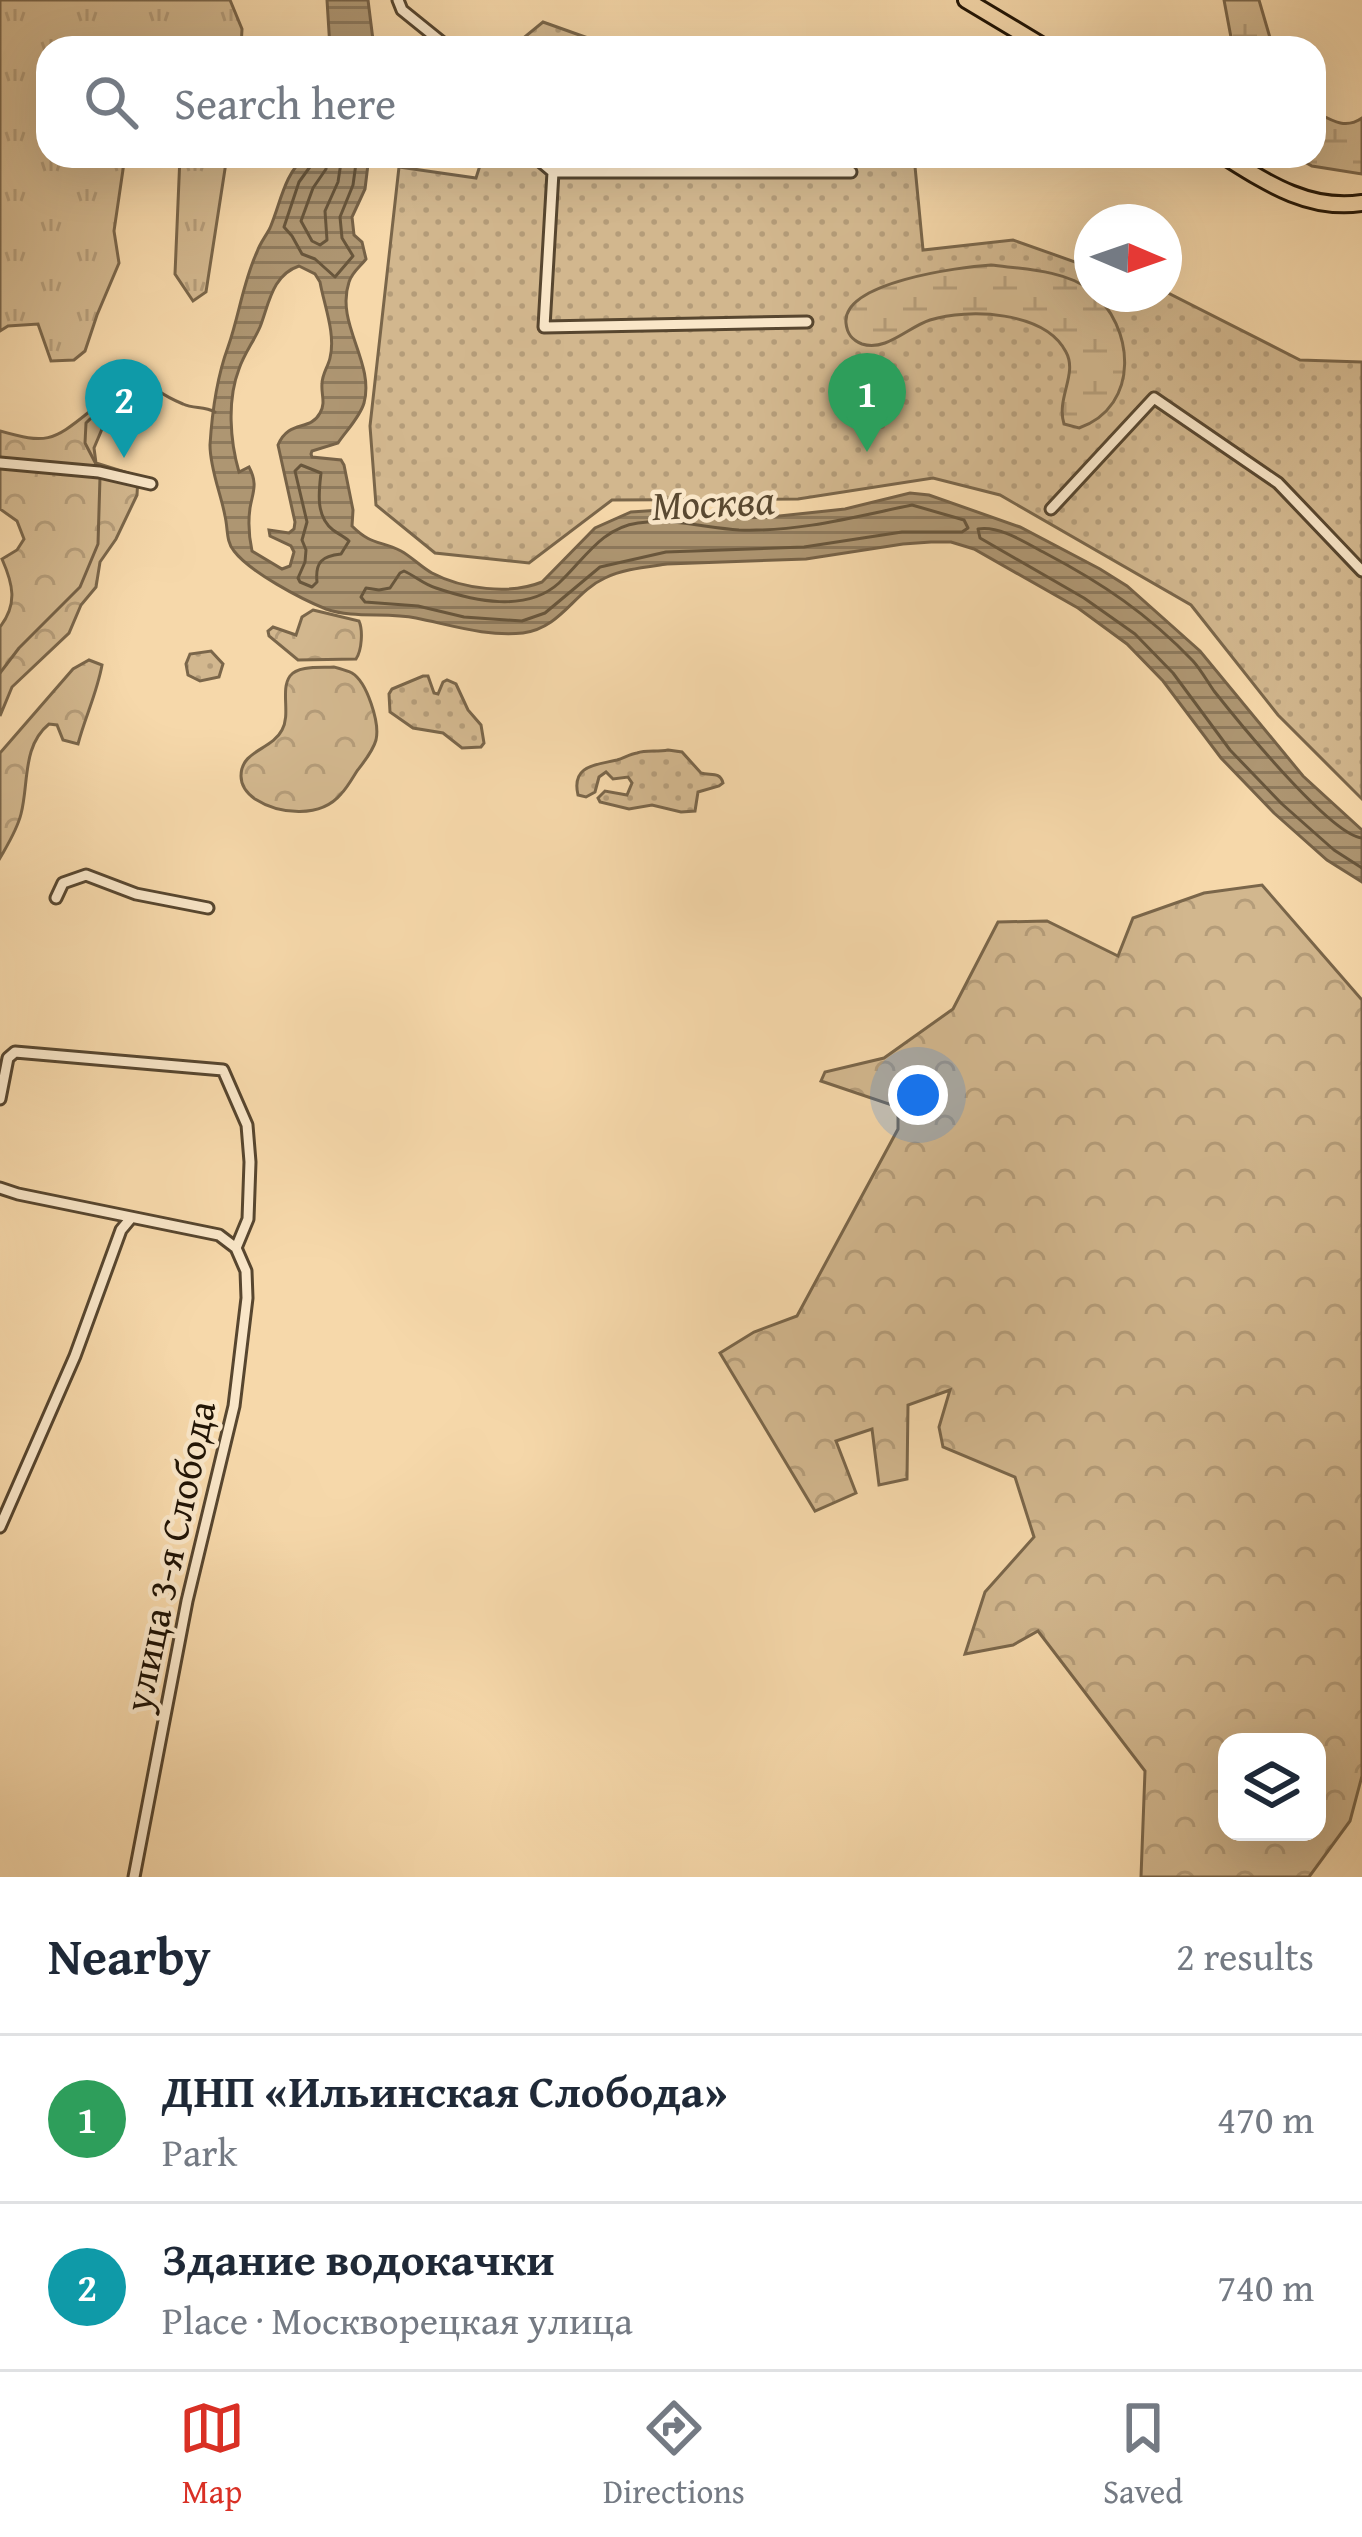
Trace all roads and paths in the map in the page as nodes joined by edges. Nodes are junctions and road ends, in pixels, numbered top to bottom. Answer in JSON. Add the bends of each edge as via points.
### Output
{"nodes":[{"id":1,"x":398,"y":0,"type":"edge"},
{"id":2,"x":966,"y":0,"type":"edge"},
{"id":3,"x":434,"y":36,"type":"edge"},
{"id":4,"x":1026,"y":36,"type":"edge"},
{"id":5,"x":548,"y":168,"type":"edge"},
{"id":6,"x":1245,"y":168,"type":"edge"},
{"id":7,"x":553,"y":172,"type":"junction"},
{"id":8,"x":851,"y":172,"type":"dead end"},
{"id":9,"x":1362,"y":203,"type":"edge"},
{"id":10,"x":807,"y":322,"type":"dead end"},
{"id":11,"x":0,"y":463,"type":"edge"},
{"id":12,"x":151,"y":484,"type":"dead end"},
{"id":13,"x":1052,"y":509,"type":"dead end"},
{"id":14,"x":1362,"y":571,"type":"edge"},
{"id":15,"x":56,"y":898,"type":"dead end"},
{"id":16,"x":208,"y":908,"type":"dead end"},
{"id":17,"x":0,"y":1099,"type":"edge"},
{"id":18,"x":0,"y":1188,"type":"edge"},
{"id":19,"x":131,"y":1218,"type":"junction"},
{"id":20,"x":236,"y":1249,"type":"junction"},
{"id":21,"x":0,"y":1527,"type":"edge"},
{"id":22,"x":134,"y":1877,"type":"edge"}],
"edges":[{"from":1,"to":3,"type":"street"},
{"from":2,"to":4,"type":"main road"},
{"from":5,"to":7,"type":"street"},
{"from":6,"to":9,"type":"main road","via":[[1295,196]]},
{"from":7,"to":8,"type":"street"},
{"from":7,"to":10,"type":"street","via":[[544,326]]},
{"from":11,"to":12,"type":"street"},
{"from":13,"to":14,"type":"street","via":[[1154,398],[1278,483]]},
{"from":15,"to":16,"type":"street","via":[[63,883],[86,874]]},
{"from":17,"to":20,"type":"street","via":[[15,1052],[223,1070],[247,1125],[250,1162],[248,1219]]},
{"from":18,"to":19,"type":"street"},
{"from":19,"to":20,"type":"street","via":[[219,1235]]},
{"from":19,"to":21,"type":"street"},
{"from":20,"to":22,"type":"street","name":"улица 3-я Слобода","via":[[247,1298],[234,1406]]}]}
